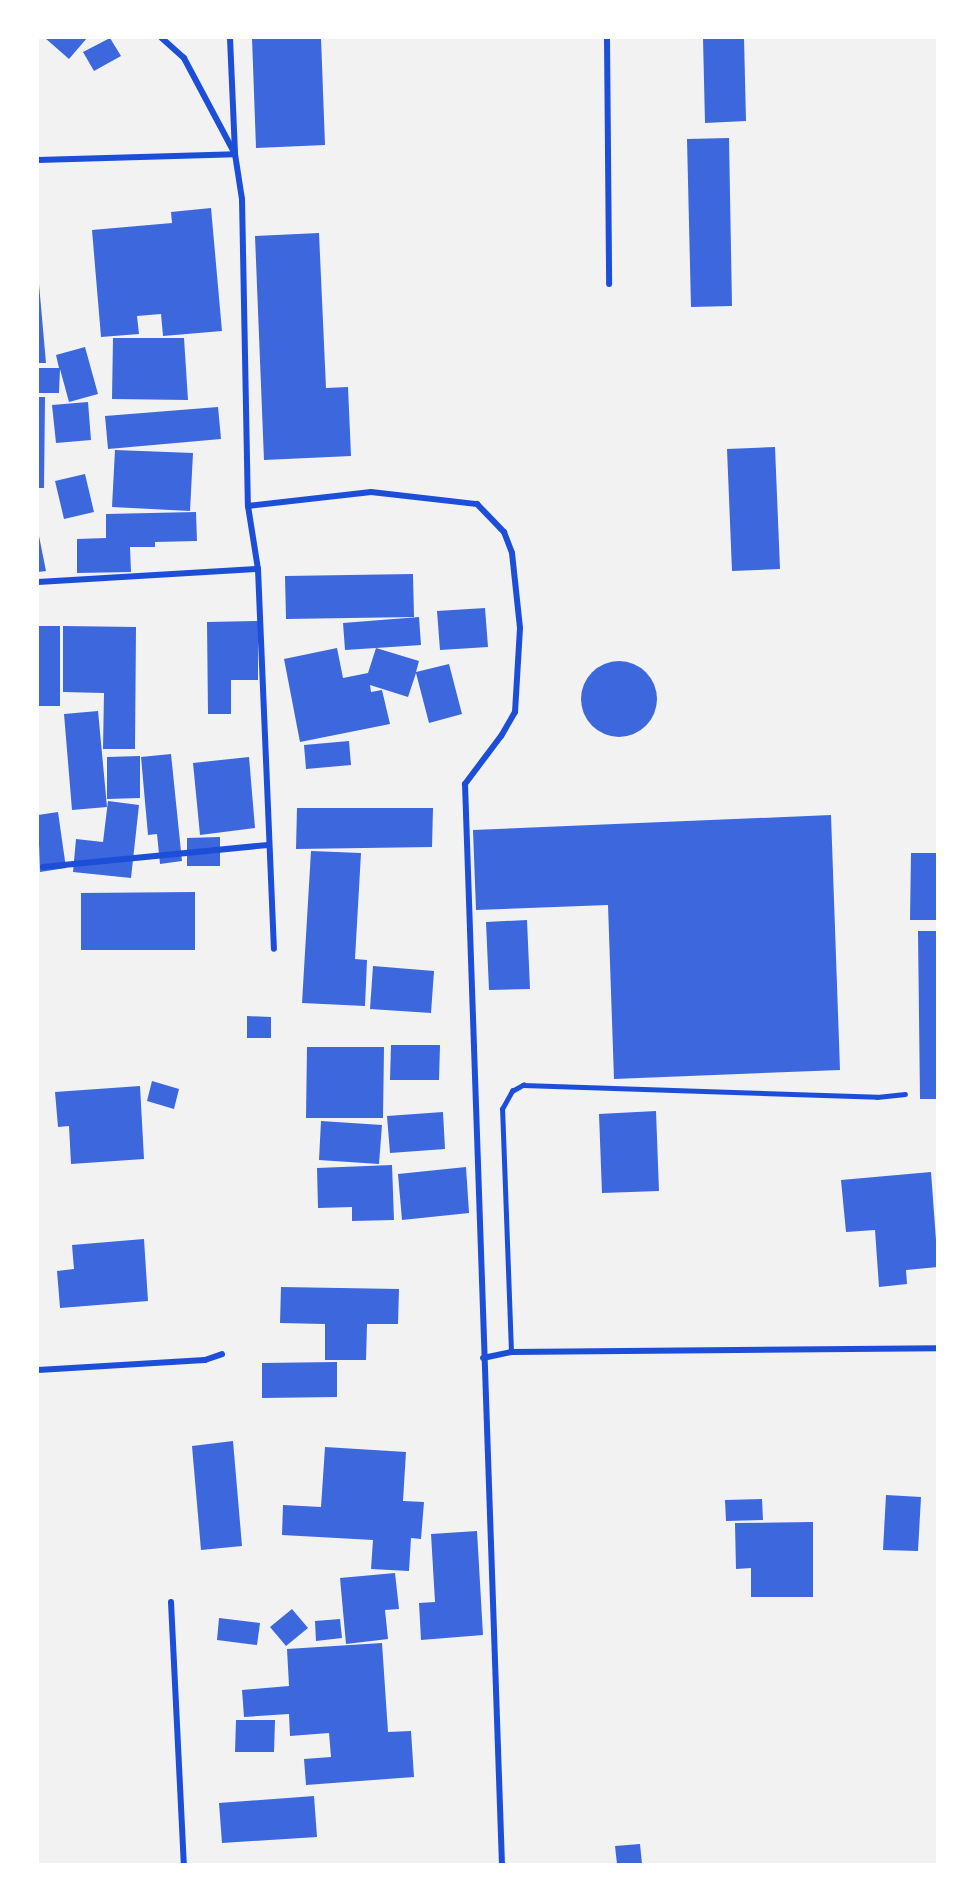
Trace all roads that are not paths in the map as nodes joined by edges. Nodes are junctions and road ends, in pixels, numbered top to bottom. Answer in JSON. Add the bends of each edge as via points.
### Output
{"nodes":[{"id":1,"x":162,"y":38,"type":"edge"},
{"id":2,"x":230,"y":38,"type":"edge"},
{"id":3,"x":607,"y":38,"type":"edge"},
{"id":4,"x":234,"y":154,"type":"junction"},
{"id":5,"x":38,"y":160,"type":"edge"},
{"id":6,"x":609,"y":284,"type":"dead end"},
{"id":7,"x":248,"y":506,"type":"junction"},
{"id":8,"x":258,"y":569,"type":"junction"},
{"id":9,"x":38,"y":582,"type":"edge"},
{"id":10,"x":268,"y":845,"type":"junction"},
{"id":11,"x":44,"y":867,"type":"dead end"},
{"id":12,"x":274,"y":949,"type":"dead end"},
{"id":13,"x":905,"y":1094,"type":"dead end"},
{"id":14,"x":938,"y":1348,"type":"edge"},
{"id":15,"x":511,"y":1352,"type":"junction"},
{"id":16,"x":222,"y":1354,"type":"dead end"},
{"id":17,"x":483,"y":1358,"type":"junction"},
{"id":18,"x":38,"y":1370,"type":"edge"},
{"id":19,"x":171,"y":1602,"type":"dead end"},
{"id":20,"x":184,"y":1864,"type":"edge"},
{"id":21,"x":502,"y":1864,"type":"edge"}],
"edges":[{"from":1,"to":4,"type":"street","via":[[184,58]]},
{"from":2,"to":4,"type":"street"},
{"from":3,"to":6,"type":"street"},
{"from":4,"to":5,"type":"street"},
{"from":4,"to":7,"type":"street","via":[[243,199]]},
{"from":7,"to":8,"type":"street"},
{"from":7,"to":17,"type":"street","via":[[372,492],[477,504],[504,532],[512,553],[520,628],[515,712],[465,784]]},
{"from":8,"to":9,"type":"street"},
{"from":8,"to":10,"type":"street"},
{"from":10,"to":11,"type":"street"},
{"from":10,"to":12,"type":"street"},
{"from":13,"to":15,"type":"lane","via":[[523,1085],[512,1091],[502,1109]]},
{"from":14,"to":15,"type":"street"},
{"from":15,"to":17,"type":"street"},
{"from":16,"to":18,"type":"street","via":[[205,1360]]},
{"from":17,"to":21,"type":"street"},
{"from":19,"to":20,"type":"street"}]}
